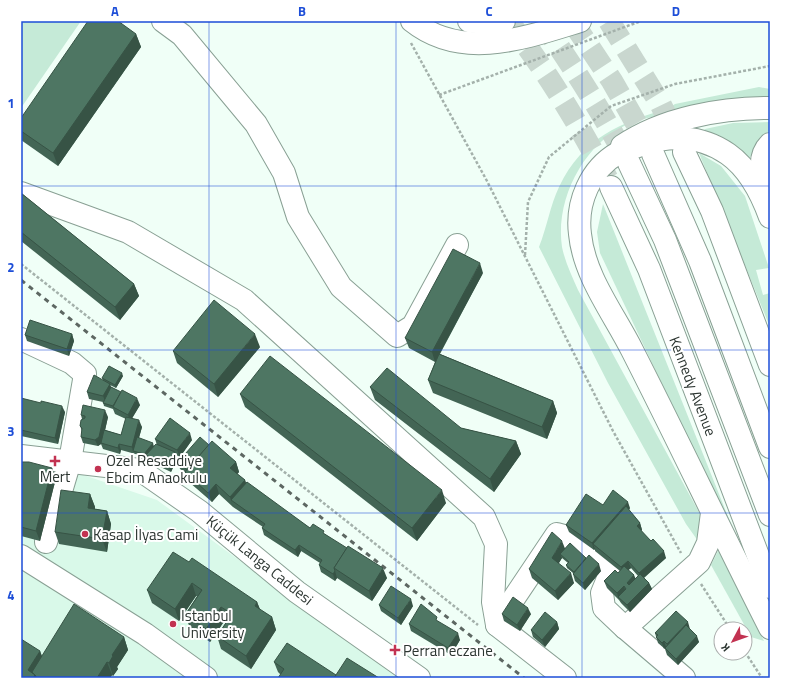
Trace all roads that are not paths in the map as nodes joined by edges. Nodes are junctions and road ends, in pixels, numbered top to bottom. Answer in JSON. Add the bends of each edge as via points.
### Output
{"nodes":[{"id":1,"x":163,"y":21,"type":"edge"},
{"id":2,"x":469,"y":21,"type":"edge"},
{"id":3,"x":504,"y":21,"type":"edge"},
{"id":4,"x":580,"y":21,"type":"edge"},
{"id":5,"x":411,"y":31,"type":"edge"},
{"id":6,"x":770,"y":108,"type":"edge"},
{"id":7,"x":770,"y":144,"type":"edge"},
{"id":8,"x":684,"y":152,"type":"tunnel mouth"},
{"id":9,"x":654,"y":154,"type":"tunnel mouth"},
{"id":10,"x":605,"y":162,"type":"junction"},
{"id":11,"x":629,"y":163,"type":"tunnel mouth"},
{"id":12,"x":611,"y":187,"type":"tunnel mouth"},
{"id":13,"x":21,"y":193,"type":"edge"},
{"id":14,"x":770,"y":198,"type":"edge"},
{"id":15,"x":770,"y":217,"type":"edge"},
{"id":16,"x":458,"y":245,"type":"dead end"},
{"id":17,"x":21,"y":339,"type":"edge"},
{"id":18,"x":770,"y":365,"type":"edge"},
{"id":19,"x":770,"y":447,"type":"edge"},
{"id":20,"x":152,"y":452,"type":"edge"},
{"id":21,"x":21,"y":456,"type":"edge"},
{"id":22,"x":70,"y":461,"type":"junction"},
{"id":23,"x":140,"y":470,"type":"junction"},
{"id":24,"x":712,"y":513,"type":"junction"},
{"id":25,"x":770,"y":515,"type":"edge"},
{"id":26,"x":46,"y":542,"type":"dead end"},
{"id":27,"x":21,"y":556,"type":"edge"},
{"id":28,"x":770,"y":586,"type":"edge"},
{"id":29,"x":490,"y":627,"type":"junction"},
{"id":30,"x":625,"y":628,"type":"junction"},
{"id":31,"x":770,"y":628,"type":"edge"},
{"id":32,"x":206,"y":678,"type":"edge"},
{"id":33,"x":419,"y":678,"type":"edge"},
{"id":34,"x":565,"y":678,"type":"edge"},
{"id":35,"x":684,"y":678,"type":"edge"}],
"edges":[{"from":1,"to":16,"type":"main road","via":[[182,35],[256,124],[284,172],[298,217],[341,287],[398,336],[413,326]]},
{"from":2,"to":3,"type":"main road"},
{"from":4,"to":5,"type":"main road","via":[[528,37],[490,44],[474,44],[436,36],[423,30]]},
{"from":6,"to":10,"type":"main road","via":[[716,113],[663,126],[635,137],[617,149]]},
{"from":7,"to":14,"type":"main road","via":[[762,157],[762,173]]},
{"from":8,"to":18,"type":"main road","via":[[712,211]]},
{"from":9,"to":19,"type":"main road","via":[[700,261]]},
{"from":10,"to":15,"type":"main road","via":[[619,152],[652,140],[691,138],[711,144],[730,155],[745,171]]},
{"from":10,"to":24,"type":"main road","via":[[586,188],[581,205],[580,236],[585,256]]},
{"from":11,"to":25,"type":"main road","via":[[665,240]]},
{"from":12,"to":28,"type":"main road","name":"Kennedy Avenue","via":[[649,269]]},
{"from":13,"to":29,"type":"main road","via":[[128,232],[244,300],[484,517],[496,544]]},
{"from":17,"to":22,"type":"main road","via":[[72,363],[85,374]]},
{"from":20,"to":23,"type":"main road"},
{"from":21,"to":22,"type":"main road","name":"Küçük Langa Caddesi"},
{"from":22,"to":23,"type":"main road","name":"Küçük Langa Caddesi"},
{"from":22,"to":26,"type":"main road"},
{"from":23,"to":33,"type":"main road","name":"Küçük Langa Caddesi","via":[[199,511],[298,592]]},
{"from":24,"to":30,"type":"main road","via":[[708,543],[699,562]]},
{"from":24,"to":31,"type":"main road"},
{"from":27,"to":32,"type":"main road","via":[[145,634]]},
{"from":29,"to":30,"type":"main road","via":[[557,534],[568,537],[609,570],[602,593],[604,608]]},
{"from":29,"to":34,"type":"main road"},
{"from":30,"to":35,"type":"main road"}]}
